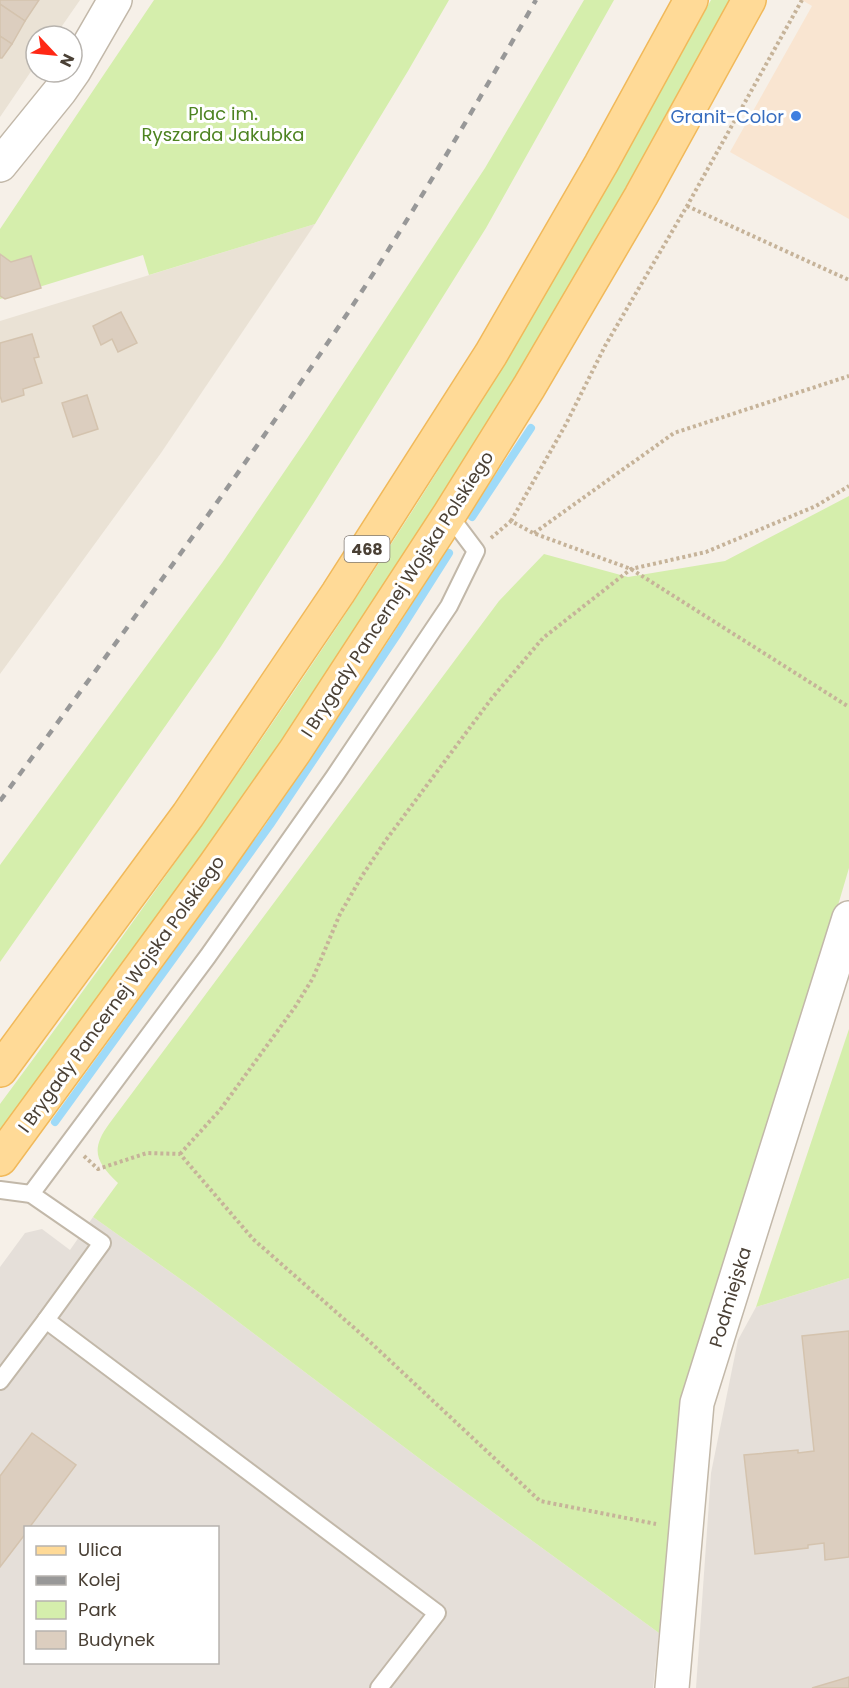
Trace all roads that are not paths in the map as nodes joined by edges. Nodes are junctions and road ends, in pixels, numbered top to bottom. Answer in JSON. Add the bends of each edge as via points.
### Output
{"nodes":[{"id":1,"x":115,"y":0,"type":"edge"},
{"id":2,"x":691,"y":0,"type":"edge"},
{"id":3,"x":749,"y":0,"type":"edge"},
{"id":4,"x":0,"y":165,"type":"edge"},
{"id":5,"x":449,"y":515,"type":"junction"},
{"id":6,"x":849,"y":918,"type":"edge"},
{"id":7,"x":0,"y":1070,"type":"edge"},
{"id":8,"x":0,"y":1159,"type":"edge"},
{"id":9,"x":0,"y":1190,"type":"edge"},
{"id":10,"x":31,"y":1194,"type":"junction"},
{"id":11,"x":46,"y":1320,"type":"junction"},
{"id":12,"x":0,"y":1381,"type":"edge"},
{"id":13,"x":379,"y":1688,"type":"edge"},
{"id":14,"x":672,"y":1688,"type":"edge"}],
"edges":[{"from":1,"to":4,"type":"street","via":[[74,71]]},
{"from":2,"to":7,"type":"main road","number":"468","via":[[491,354],[338,594],[188,815]]},
{"from":3,"to":5,"type":"main road","name":"I Brygady Pancernej Wojska Polskiego","number":"468","via":[[530,387]]},
{"from":5,"to":8,"type":"main road","name":"I Brygady Pancernej Wojska Polskiego","number":"468","via":[[295,751]]},
{"from":5,"to":10,"type":"lane","via":[[476,551],[449,606],[208,956]]},
{"from":6,"to":14,"type":"street","name":"Podmiejska","via":[[697,1403]]},
{"from":9,"to":10,"type":"lane"},
{"from":10,"to":11,"type":"lane","via":[[102,1243]]},
{"from":11,"to":12,"type":"lane"},
{"from":11,"to":13,"type":"lane","via":[[437,1613]]}]}
